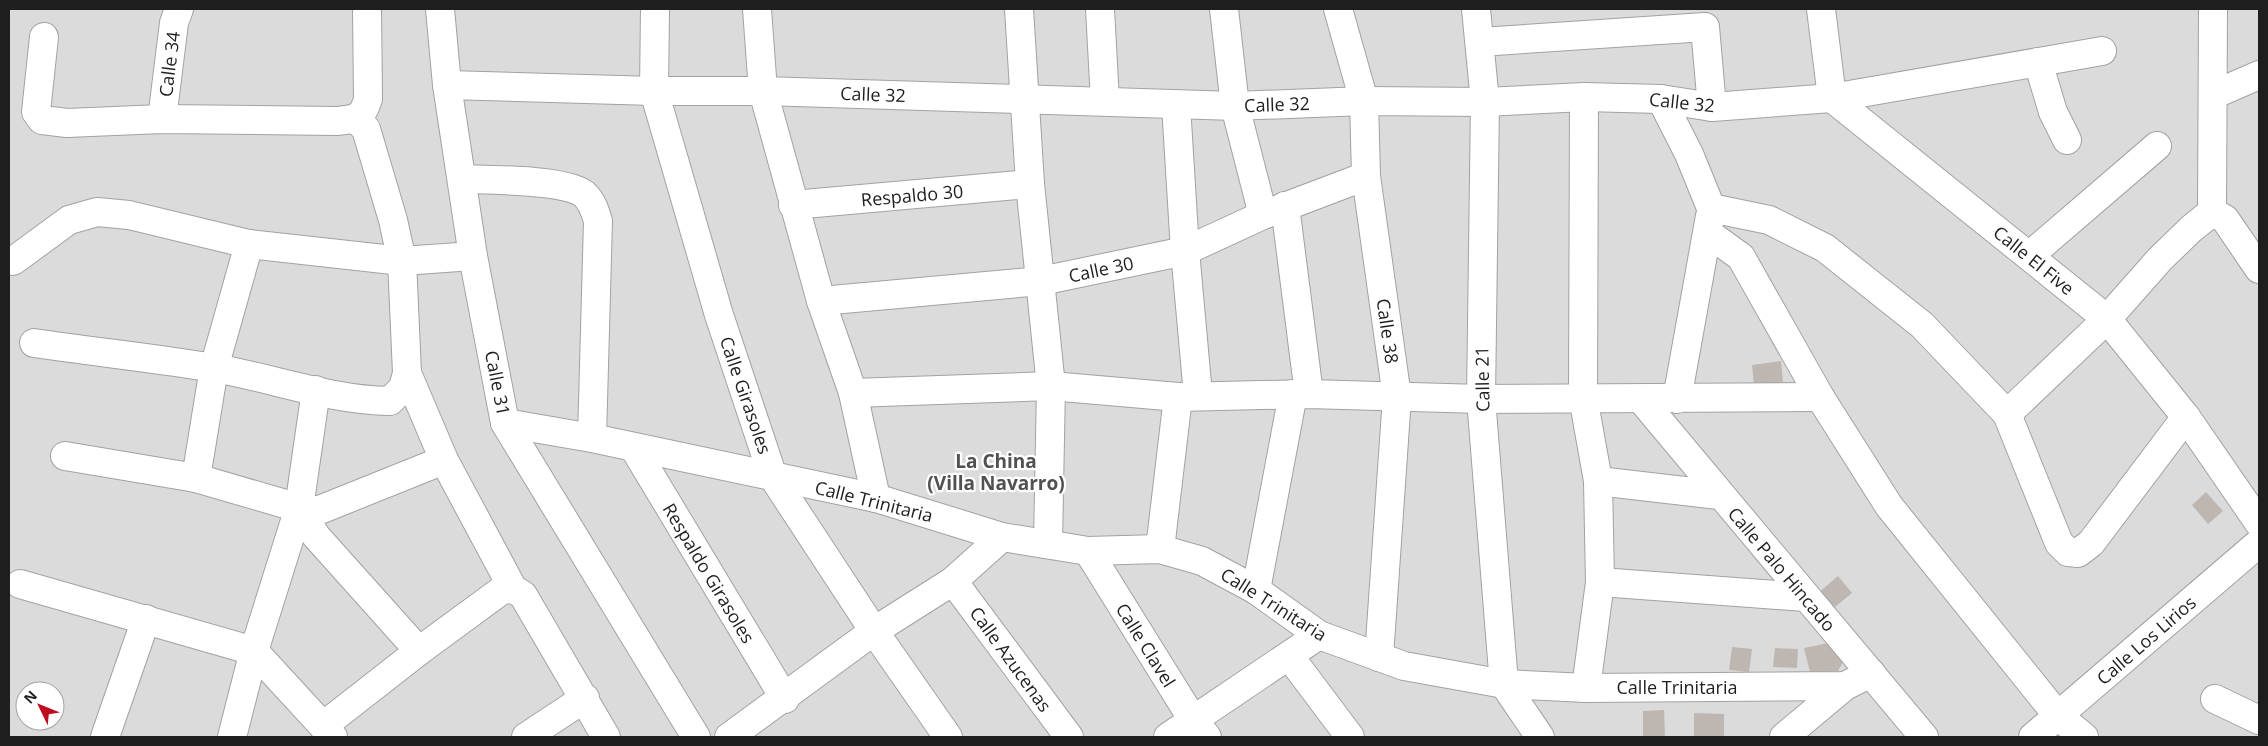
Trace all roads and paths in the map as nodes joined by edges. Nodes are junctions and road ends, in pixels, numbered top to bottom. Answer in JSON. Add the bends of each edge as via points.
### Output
{"nodes":[{"id":1,"x":179,"y":9,"type":"edge"},
{"id":2,"x":367,"y":9,"type":"edge"},
{"id":3,"x":440,"y":9,"type":"edge"},
{"id":4,"x":655,"y":9,"type":"edge"},
{"id":5,"x":757,"y":9,"type":"edge"},
{"id":6,"x":1019,"y":9,"type":"edge"},
{"id":7,"x":1100,"y":9,"type":"edge"},
{"id":8,"x":1224,"y":9,"type":"edge"},
{"id":9,"x":1338,"y":9,"type":"edge"},
{"id":10,"x":1476,"y":9,"type":"edge"},
{"id":11,"x":1820,"y":9,"type":"edge"},
{"id":12,"x":2213,"y":9,"type":"edge"},
{"id":13,"x":1704,"y":18,"type":"edge"},
{"id":14,"x":44,"y":37,"type":"dead end"},
{"id":15,"x":1480,"y":42,"type":"junction"},
{"id":16,"x":2102,"y":51,"type":"dead end"},
{"id":17,"x":2038,"y":62,"type":"junction"},
{"id":18,"x":2259,"y":75,"type":"edge"},
{"id":19,"x":447,"y":85,"type":"junction"},
{"id":20,"x":654,"y":91,"type":"junction"},
{"id":21,"x":763,"y":91,"type":"junction"},
{"id":22,"x":2212,"y":95,"type":"junction"},
{"id":23,"x":1584,"y":97,"type":"junction"},
{"id":24,"x":1025,"y":98,"type":"junction"},
{"id":25,"x":1832,"y":98,"type":"junction"},
{"id":26,"x":1661,"y":99,"type":"junction"},
{"id":27,"x":1105,"y":101,"type":"junction"},
{"id":28,"x":1364,"y":101,"type":"junction"},
{"id":29,"x":1484,"y":102,"type":"junction"},
{"id":30,"x":1176,"y":105,"type":"junction"},
{"id":31,"x":1235,"y":106,"type":"junction"},
{"id":32,"x":1712,"y":107,"type":"junction"},
{"id":33,"x":162,"y":119,"type":"junction"},
{"id":34,"x":356,"y":119,"type":"junction"},
{"id":35,"x":2067,"y":140,"type":"dead end"},
{"id":36,"x":2157,"y":146,"type":"dead end"},
{"id":37,"x":1366,"y":176,"type":"junction"},
{"id":38,"x":462,"y":179,"type":"junction"},
{"id":39,"x":1030,"y":184,"type":"junction"},
{"id":40,"x":793,"y":206,"type":"junction"},
{"id":41,"x":1274,"y":210,"type":"junction"},
{"id":42,"x":2212,"y":212,"type":"junction"},
{"id":43,"x":1709,"y":220,"type":"junction"},
{"id":44,"x":250,"y":244,"type":"junction"},
{"id":45,"x":1185,"y":251,"type":"junction"},
{"id":46,"x":473,"y":256,"type":"junction"},
{"id":47,"x":2030,"y":256,"type":"junction"},
{"id":48,"x":13,"y":261,"type":"dead end"},
{"id":49,"x":402,"y":261,"type":"junction"},
{"id":50,"x":2259,"y":268,"type":"edge"},
{"id":51,"x":1041,"y":282,"type":"junction"},
{"id":52,"x":821,"y":301,"type":"junction"},
{"id":53,"x":2107,"y":320,"type":"junction"},
{"id":54,"x":34,"y":344,"type":"dead end"},
{"id":55,"x":214,"y":368,"type":"junction"},
{"id":56,"x":407,"y":373,"type":"junction"},
{"id":57,"x":1052,"y":386,"type":"junction"},
{"id":58,"x":316,"y":390,"type":"junction"},
{"id":59,"x":853,"y":393,"type":"junction"},
{"id":60,"x":1301,"y":394,"type":"junction"},
{"id":61,"x":1188,"y":396,"type":"junction"},
{"id":62,"x":1397,"y":397,"type":"junction"},
{"id":63,"x":1583,"y":397,"type":"junction"},
{"id":64,"x":1820,"y":397,"type":"junction"},
{"id":65,"x":1481,"y":399,"type":"junction"},
{"id":66,"x":1640,"y":399,"type":"junction"},
{"id":67,"x":1677,"y":399,"type":"junction"},
{"id":68,"x":2007,"y":414,"type":"junction"},
{"id":69,"x":2186,"y":416,"type":"junction"},
{"id":70,"x":505,"y":423,"type":"junction"},
{"id":71,"x":592,"y":438,"type":"junction"},
{"id":72,"x":634,"y":448,"type":"junction"},
{"id":73,"x":65,"y":456,"type":"dead end"},
{"id":74,"x":444,"y":460,"type":"junction"},
{"id":75,"x":774,"y":477,"type":"junction"},
{"id":76,"x":196,"y":478,"type":"junction"},
{"id":77,"x":1598,"y":482,"type":"junction"},
{"id":78,"x":1719,"y":495,"type":"junction"},
{"id":79,"x":876,"y":498,"type":"junction"},
{"id":80,"x":299,"y":508,"type":"junction"},
{"id":81,"x":2259,"y":523,"type":"edge"},
{"id":82,"x":1002,"y":537,"type":"junction"},
{"id":83,"x":1048,"y":543,"type":"junction"},
{"id":84,"x":2259,"y":543,"type":"edge"},
{"id":85,"x":1160,"y":549,"type":"junction"},
{"id":86,"x":1088,"y":551,"type":"junction"},
{"id":87,"x":953,"y":581,"type":"junction"},
{"id":88,"x":1600,"y":582,"type":"junction"},
{"id":89,"x":20,"y":584,"type":"dead end"},
{"id":90,"x":513,"y":589,"type":"junction"},
{"id":91,"x":1256,"y":590,"type":"junction"},
{"id":92,"x":1805,"y":597,"type":"junction"},
{"id":93,"x":146,"y":619,"type":"junction"},
{"id":94,"x":874,"y":631,"type":"junction"},
{"id":95,"x":1319,"y":635,"type":"junction"},
{"id":96,"x":254,"y":651,"type":"junction"},
{"id":97,"x":418,"y":651,"type":"junction"},
{"id":98,"x":1290,"y":657,"type":"junction"},
{"id":99,"x":1379,"y":657,"type":"junction"},
{"id":100,"x":1871,"y":673,"type":"junction"},
{"id":101,"x":1504,"y":684,"type":"junction"},
{"id":102,"x":1845,"y":686,"type":"junction"},
{"id":103,"x":1586,"y":688,"type":"junction"},
{"id":104,"x":585,"y":698,"type":"junction"},
{"id":105,"x":785,"y":698,"type":"junction"},
{"id":106,"x":2215,"y":699,"type":"dead end"},
{"id":107,"x":2058,"y":716,"type":"junction"},
{"id":108,"x":2259,"y":720,"type":"edge"},
{"id":109,"x":1200,"y":729,"type":"edge"},
{"id":110,"x":328,"y":732,"type":"edge"},
{"id":111,"x":106,"y":737,"type":"edge"},
{"id":112,"x":232,"y":737,"type":"edge"},
{"id":113,"x":526,"y":737,"type":"edge"},
{"id":114,"x":606,"y":737,"type":"edge"},
{"id":115,"x":696,"y":737,"type":"edge"},
{"id":116,"x":729,"y":737,"type":"edge"},
{"id":117,"x":948,"y":737,"type":"edge"},
{"id":118,"x":1069,"y":737,"type":"edge"},
{"id":119,"x":1168,"y":737,"type":"edge"},
{"id":120,"x":1350,"y":737,"type":"edge"},
{"id":121,"x":1540,"y":737,"type":"edge"},
{"id":122,"x":1784,"y":737,"type":"edge"},
{"id":123,"x":1924,"y":737,"type":"edge"},
{"id":124,"x":2033,"y":737,"type":"edge"},
{"id":125,"x":2084,"y":737,"type":"edge"}],
"edges":[{"from":1,"to":33,"type":"street","name":"Calle 34","via":[[174,23]]},
{"from":2,"to":34,"type":"street","via":[[368,99],[364,111]]},
{"from":3,"to":19,"type":"street","name":"Calle 31"},
{"from":4,"to":20,"type":"street","name":"Calle Girasoles"},
{"from":5,"to":21,"type":"street"},
{"from":6,"to":24,"type":"street"},
{"from":7,"to":27,"type":"street"},
{"from":8,"to":31,"type":"street"},
{"from":9,"to":28,"type":"street","name":"Calle 38"},
{"from":10,"to":15,"type":"street","name":"Calle 21"},
{"from":11,"to":25,"type":"street"},
{"from":12,"to":22,"type":"street"},
{"from":13,"to":15,"type":"street"},
{"from":13,"to":32,"type":"street"},
{"from":14,"to":33,"type":"street","via":[[36,112],[42,120],[67,123]]},
{"from":15,"to":29,"type":"street","name":"Calle 21"},
{"from":16,"to":17,"type":"street","name":"Calle 32"},
{"from":17,"to":25,"type":"street","name":"Calle 32"},
{"from":17,"to":35,"type":"street","via":[[2053,112]]},
{"from":18,"to":22,"type":"street"},
{"from":19,"to":20,"type":"street","name":"Calle 32"},
{"from":19,"to":38,"type":"street","name":"Calle 31"},
{"from":20,"to":21,"type":"street","name":"Calle 32"},
{"from":20,"to":75,"type":"street","name":"Calle Girasoles","via":[[718,315]]},
{"from":21,"to":24,"type":"street","name":"Calle 32"},
{"from":21,"to":40,"type":"street"},
{"from":22,"to":42,"type":"street"},
{"from":23,"to":26,"type":"street","name":"Calle 32"},
{"from":23,"to":29,"type":"street","name":"Calle 32"},
{"from":23,"to":63,"type":"street"},
{"from":24,"to":27,"type":"street","name":"Calle 32"},
{"from":24,"to":39,"type":"street"},
{"from":25,"to":32,"type":"street","name":"Calle 32"},
{"from":25,"to":47,"type":"street","name":"Calle El Five"},
{"from":26,"to":32,"type":"street","name":"Calle 32"},
{"from":26,"to":43,"type":"street","via":[[1689,154]]},
{"from":27,"to":30,"type":"street","name":"Calle 32"},
{"from":28,"to":29,"type":"street","name":"Calle 32"},
{"from":28,"to":31,"type":"street","name":"Calle 32"},
{"from":28,"to":37,"type":"street","name":"Calle 38"},
{"from":29,"to":65,"type":"street","name":"Calle 21"},
{"from":30,"to":31,"type":"street","name":"Calle 32"},
{"from":30,"to":45,"type":"street"},
{"from":31,"to":41,"type":"street"},
{"from":33,"to":34,"type":"street"},
{"from":34,"to":49,"type":"street","via":[[366,129]]},
{"from":36,"to":47,"type":"street"},
{"from":37,"to":41,"type":"street","name":"Calle 30"},
{"from":37,"to":62,"type":"street","name":"Calle 38"},
{"from":38,"to":46,"type":"street","name":"Calle 31"},
{"from":38,"to":71,"type":"street","via":[[553,184],[583,194],[594,207],[598,221]]},
{"from":39,"to":40,"type":"street","name":"Respaldo 30"},
{"from":39,"to":51,"type":"street"},
{"from":40,"to":52,"type":"street"},
{"from":41,"to":45,"type":"street","name":"Calle 30"},
{"from":41,"to":60,"type":"street"},
{"from":42,"to":50,"type":"street","via":[[2224,219]]},
{"from":42,"to":53,"type":"street","via":[[2160,259]]},
{"from":43,"to":64,"type":"street","via":[[1741,257]]},
{"from":43,"to":67,"type":"street"},
{"from":43,"to":68,"type":"street","via":[[1769,220],[1825,248],[1922,325]]},
{"from":44,"to":48,"type":"street","via":[[129,215],[97,212],[69,220]]},
{"from":44,"to":49,"type":"street"},
{"from":44,"to":55,"type":"street"},
{"from":45,"to":51,"type":"street","name":"Calle 30"},
{"from":45,"to":61,"type":"street"},
{"from":46,"to":49,"type":"street"},
{"from":46,"to":70,"type":"street","name":"Calle 31"},
{"from":47,"to":53,"type":"street","name":"Calle El Five"},
{"from":49,"to":56,"type":"street"},
{"from":51,"to":52,"type":"street","name":"Calle 30"},
{"from":51,"to":57,"type":"street"},
{"from":52,"to":59,"type":"street"},
{"from":53,"to":68,"type":"street"},
{"from":53,"to":69,"type":"street","name":"Calle El Five"},
{"from":54,"to":55,"type":"street"},
{"from":55,"to":58,"type":"street"},
{"from":55,"to":76,"type":"street"},
{"from":56,"to":58,"type":"street","via":[[403,388],[390,400],[370,400]]},
{"from":56,"to":74,"type":"street"},
{"from":57,"to":59,"type":"street"},
{"from":57,"to":61,"type":"street"},
{"from":57,"to":83,"type":"street"},
{"from":58,"to":80,"type":"street"},
{"from":59,"to":79,"type":"street"},
{"from":60,"to":61,"type":"street"},
{"from":60,"to":62,"type":"street"},
{"from":60,"to":91,"type":"street"},
{"from":61,"to":85,"type":"street"},
{"from":62,"to":65,"type":"street"},
{"from":62,"to":99,"type":"street","name":"Calle 38"},
{"from":63,"to":65,"type":"street"},
{"from":63,"to":66,"type":"street"},
{"from":63,"to":77,"type":"street"},
{"from":64,"to":67,"type":"street"},
{"from":64,"to":107,"type":"street","via":[[1889,506]]},
{"from":65,"to":101,"type":"street","name":"Calle 21"},
{"from":66,"to":67,"type":"street"},
{"from":66,"to":78,"type":"street","name":"Calle Palo Hincado"},
{"from":68,"to":69,"type":"street","via":[[2059,543],[2068,552],[2078,553],[2091,542]]},
{"from":69,"to":81,"type":"street","name":"Calle El Five"},
{"from":70,"to":71,"type":"street","name":"Calle Trinitaria"},
{"from":70,"to":115,"type":"street","name":"Calle 31"},
{"from":71,"to":72,"type":"street","name":"Calle Trinitaria"},
{"from":72,"to":75,"type":"street","name":"Calle Trinitaria"},
{"from":72,"to":105,"type":"street","name":"Respaldo Girasoles"},
{"from":73,"to":76,"type":"street"},
{"from":74,"to":80,"type":"street","via":[[322,509]]},
{"from":74,"to":90,"type":"street"},
{"from":75,"to":79,"type":"street","name":"Calle Trinitaria"},
{"from":75,"to":94,"type":"street","name":"Calle Girasoles"},
{"from":76,"to":80,"type":"street"},
{"from":77,"to":78,"type":"street"},
{"from":77,"to":88,"type":"street"},
{"from":78,"to":92,"type":"street","name":"Calle Palo Hincado"},
{"from":79,"to":82,"type":"street","name":"Calle Trinitaria"},
{"from":80,"to":96,"type":"street"},
{"from":80,"to":97,"type":"street","via":[[316,536]]},
{"from":82,"to":83,"type":"street","name":"Calle Trinitaria"},
{"from":82,"to":87,"type":"street"},
{"from":83,"to":86,"type":"street","name":"Calle Trinitaria"},
{"from":84,"to":107,"type":"street","name":"Calle Los Lirios"},
{"from":85,"to":86,"type":"street","name":"Calle Trinitaria"},
{"from":85,"to":91,"type":"street","name":"Calle Trinitaria","via":[[1202,561]]},
{"from":86,"to":109,"type":"street","name":"Calle Clavel"},
{"from":87,"to":94,"type":"street"},
{"from":87,"to":118,"type":"street","name":"Calle Azucenas"},
{"from":88,"to":92,"type":"street"},
{"from":88,"to":103,"type":"street"},
{"from":89,"to":93,"type":"street"},
{"from":90,"to":97,"type":"street","via":[[502,590]]},
{"from":90,"to":104,"type":"street","via":[[523,595]]},
{"from":91,"to":95,"type":"street","name":"Calle Trinitaria"},
{"from":92,"to":100,"type":"street","name":"Calle Palo Hincado"},
{"from":93,"to":96,"type":"street"},
{"from":93,"to":111,"type":"street"},
{"from":94,"to":105,"type":"street"},
{"from":94,"to":117,"type":"street","name":"Calle Girasoles"},
{"from":95,"to":98,"type":"street"},
{"from":95,"to":99,"type":"street","name":"Calle Trinitaria"},
{"from":96,"to":110,"type":"street"},
{"from":96,"to":112,"type":"street"},
{"from":97,"to":110,"type":"street"},
{"from":98,"to":109,"type":"street"},
{"from":98,"to":120,"type":"street"},
{"from":99,"to":101,"type":"street","name":"Calle Trinitaria","via":[[1404,666]]},
{"from":100,"to":102,"type":"street","name":"Calle Trinitaria"},
{"from":100,"to":123,"type":"street","name":"Calle Palo Hincado"},
{"from":101,"to":103,"type":"street","name":"Calle Trinitaria"},
{"from":101,"to":121,"type":"street","name":"Calle 21"},
{"from":102,"to":103,"type":"street","name":"Calle Trinitaria"},
{"from":102,"to":122,"type":"street"},
{"from":104,"to":113,"type":"street"},
{"from":104,"to":114,"type":"street"},
{"from":105,"to":116,"type":"street"},
{"from":106,"to":108,"type":"street"},
{"from":107,"to":124,"type":"street","name":"Calle Los Lirios"},
{"from":107,"to":125,"type":"street"},
{"from":109,"to":119,"type":"street"}]}
